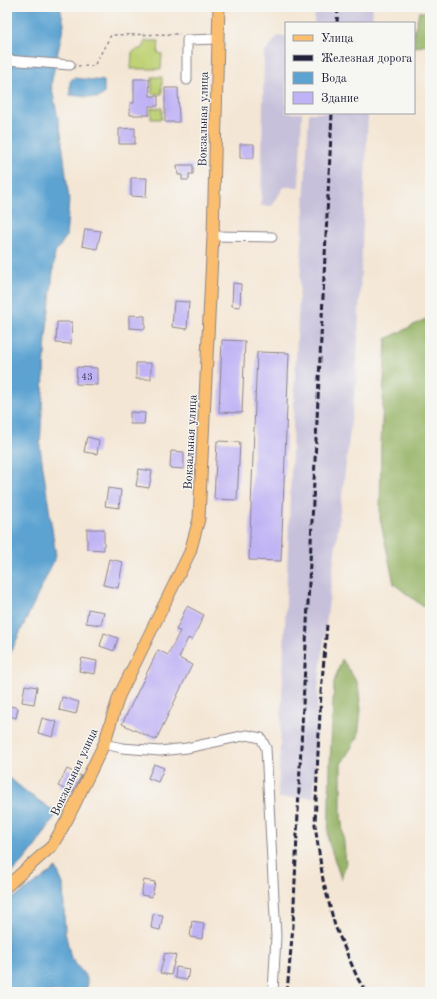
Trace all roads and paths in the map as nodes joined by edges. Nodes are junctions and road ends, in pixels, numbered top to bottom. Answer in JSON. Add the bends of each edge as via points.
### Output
{"nodes":[{"id":1,"x":219,"y":7,"type":"edge"},
{"id":2,"x":180,"y":34,"type":"dead end"},
{"id":3,"x":218,"y":39,"type":"junction"},
{"id":4,"x":7,"y":60,"type":"edge"},
{"id":5,"x":70,"y":65,"type":"joint"},
{"id":6,"x":187,"y":80,"type":"dead end"},
{"id":7,"x":213,"y":236,"type":"junction"},
{"id":8,"x":272,"y":237,"type":"dead end"},
{"id":9,"x":104,"y":744,"type":"junction"},
{"id":10,"x":7,"y":886,"type":"edge"},
{"id":11,"x":273,"y":992,"type":"edge"}],
"edges":[{"from":1,"to":3,"type":"main road","name":"Вокзальная улица"},
{"from":2,"to":5,"type":"path","via":[[111,35],[94,66]]},
{"from":3,"to":6,"type":"street","via":[[187,40]]},
{"from":3,"to":7,"type":"main road","name":"Вокзальная улица"},
{"from":4,"to":5,"type":"street"},
{"from":7,"to":8,"type":"street"},
{"from":7,"to":9,"type":"main road","name":"Вокзальная улица","via":[[199,519],[190,552],[120,696]]},
{"from":9,"to":10,"type":"main road","name":"Вокзальная улица","via":[[52,846]]},
{"from":9,"to":11,"type":"street","via":[[160,751],[247,735],[261,738],[266,748],[276,936]]}]}
